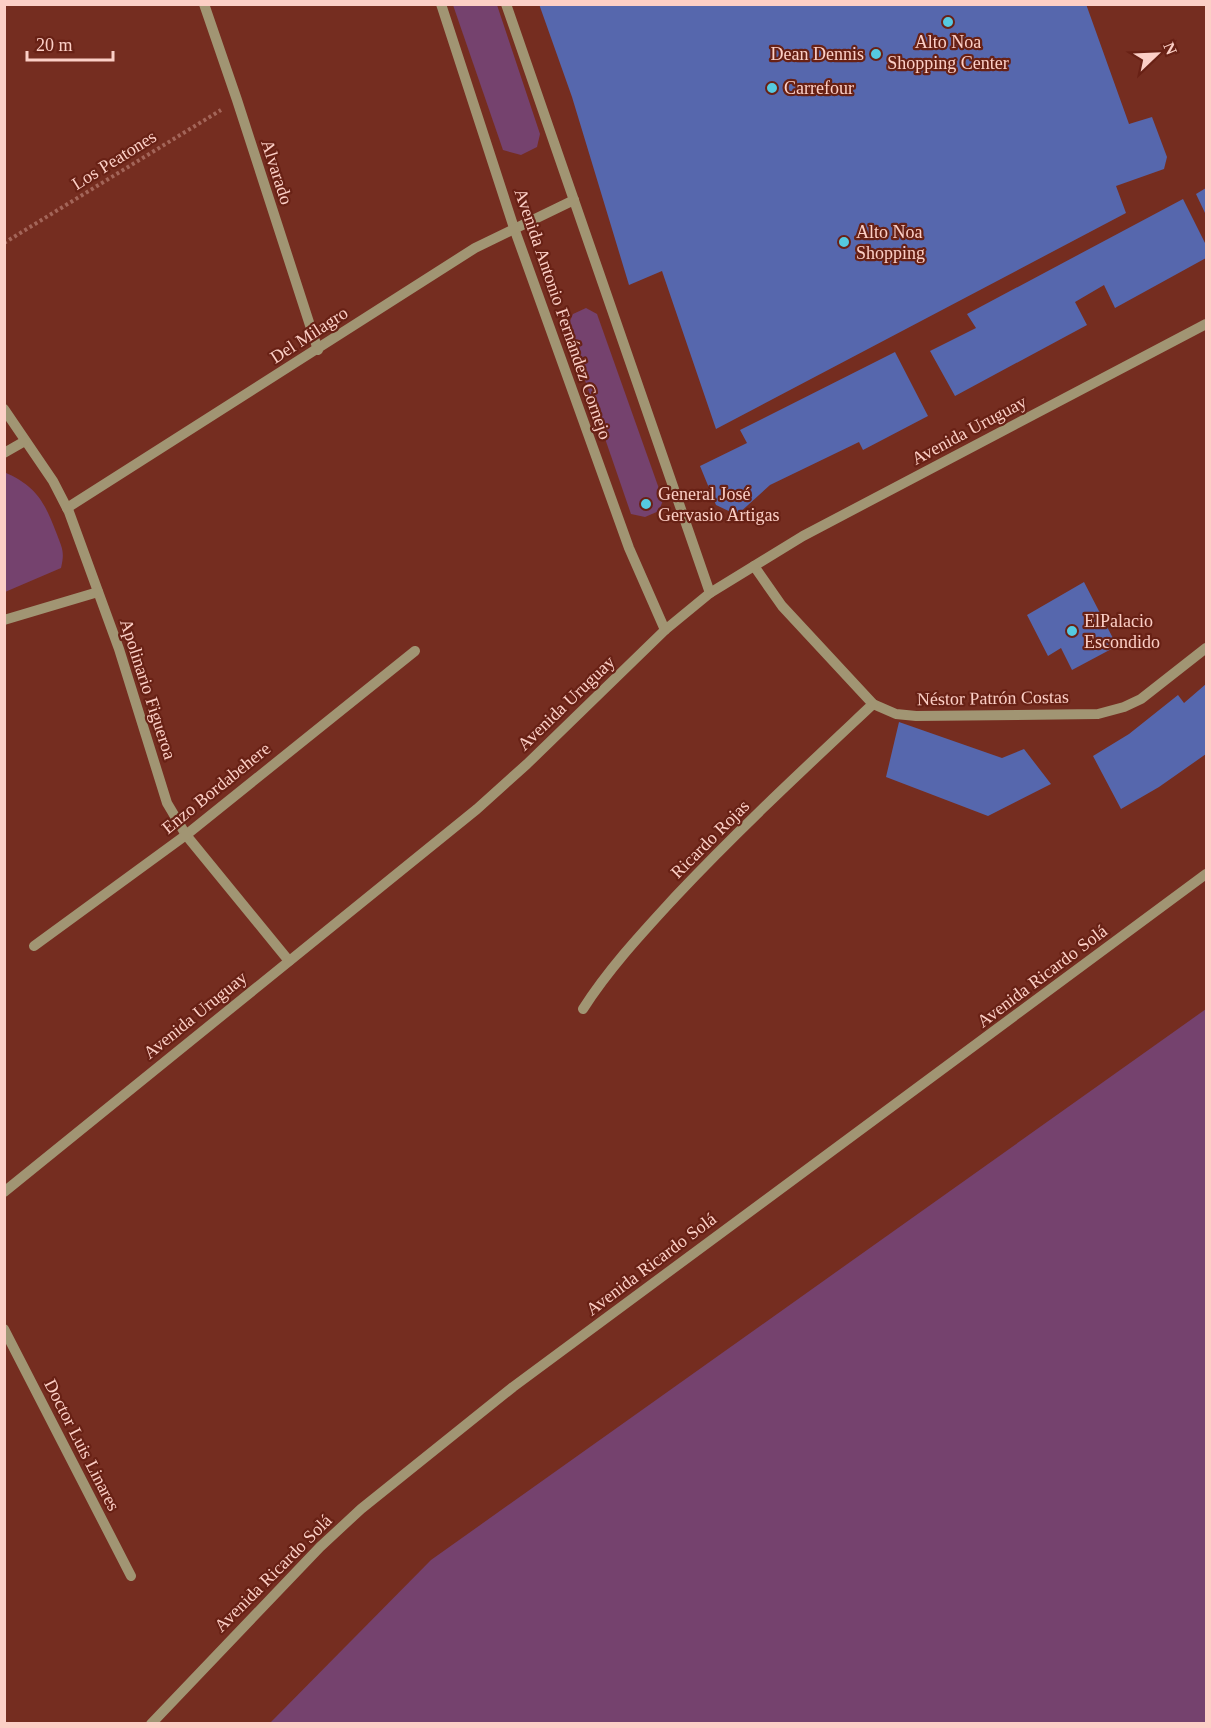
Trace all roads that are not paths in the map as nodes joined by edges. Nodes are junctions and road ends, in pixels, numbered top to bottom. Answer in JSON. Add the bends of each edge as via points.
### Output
{"nodes":[{"id":1,"x":204,"y":4,"type":"edge"},
{"id":2,"x":441,"y":4,"type":"edge"},
{"id":3,"x":506,"y":4,"type":"edge"},
{"id":4,"x":574,"y":200,"type":"junction"},
{"id":5,"x":514,"y":228,"type":"junction"},
{"id":6,"x":1206,"y":324,"type":"edge"},
{"id":7,"x":318,"y":350,"type":"junction"},
{"id":8,"x":4,"y":410,"type":"edge"},
{"id":9,"x":24,"y":441,"type":"junction"},
{"id":10,"x":4,"y":453,"type":"edge"},
{"id":11,"x":67,"y":508,"type":"junction"},
{"id":12,"x":754,"y":566,"type":"junction"},
{"id":13,"x":98,"y":592,"type":"junction"},
{"id":14,"x":710,"y":593,"type":"junction"},
{"id":15,"x":4,"y":620,"type":"edge"},
{"id":16,"x":665,"y":630,"type":"junction"},
{"id":17,"x":1206,"y":648,"type":"edge"},
{"id":18,"x":415,"y":651,"type":"dead end"},
{"id":19,"x":873,"y":704,"type":"junction"},
{"id":20,"x":186,"y":835,"type":"junction"},
{"id":21,"x":1206,"y":874,"type":"edge"},
{"id":22,"x":34,"y":946,"type":"dead end"},
{"id":23,"x":289,"y":961,"type":"junction"},
{"id":24,"x":584,"y":1009,"type":"dead end"},
{"id":25,"x":4,"y":1192,"type":"edge"},
{"id":26,"x":4,"y":1329,"type":"edge"},
{"id":27,"x":130,"y":1576,"type":"dead end"},
{"id":28,"x":151,"y":1724,"type":"edge"}],
"edges":[{"from":1,"to":7,"type":"street","name":"Alvarado"},
{"from":2,"to":5,"type":"street","name":"Avenida Antonio Fernández Cornejo"},
{"from":3,"to":4,"type":"street"},
{"from":4,"to":5,"type":"street","name":"Del Milagro"},
{"from":4,"to":14,"type":"street"},
{"from":5,"to":7,"type":"street","name":"Del Milagro","via":[[475,248]]},
{"from":5,"to":16,"type":"street","name":"Avenida Antonio Fernández Cornejo","via":[[629,548]]},
{"from":6,"to":12,"type":"street","name":"Avenida Uruguay"},
{"from":7,"to":11,"type":"street","name":"Del Milagro"},
{"from":8,"to":9,"type":"street","name":"Apolinario Figueroa"},
{"from":9,"to":10,"type":"street"},
{"from":9,"to":11,"type":"street","name":"Apolinario Figueroa"},
{"from":11,"to":13,"type":"street","name":"Apolinario Figueroa"},
{"from":12,"to":14,"type":"street","name":"Avenida Uruguay"},
{"from":12,"to":19,"type":"street","name":"Néstor Patrón Costas","via":[[782,606]]},
{"from":13,"to":15,"type":"street"},
{"from":13,"to":20,"type":"street","name":"Apolinario Figueroa","via":[[167,803]]},
{"from":14,"to":16,"type":"street","name":"Avenida Uruguay"},
{"from":16,"to":23,"type":"street","name":"Avenida Uruguay","via":[[477,809]]},
{"from":17,"to":19,"type":"street","name":"Néstor Patrón Costas","via":[[1141,699],[1098,714],[916,716],[896,714]]},
{"from":18,"to":20,"type":"street","name":"Enzo Bordabehere"},
{"from":19,"to":24,"type":"street","name":"Ricardo Rojas","via":[[722,847],[626,950]]},
{"from":20,"to":22,"type":"street","name":"Enzo Bordabehere"},
{"from":20,"to":23,"type":"street","name":"Apolinario Figueroa"},
{"from":21,"to":28,"type":"street","name":"Avenida Ricardo Solá","via":[[444,1441],[320,1547]]},
{"from":23,"to":25,"type":"street","name":"Avenida Uruguay"},
{"from":26,"to":27,"type":"street","name":"Doctor Luis Linares"}]}
